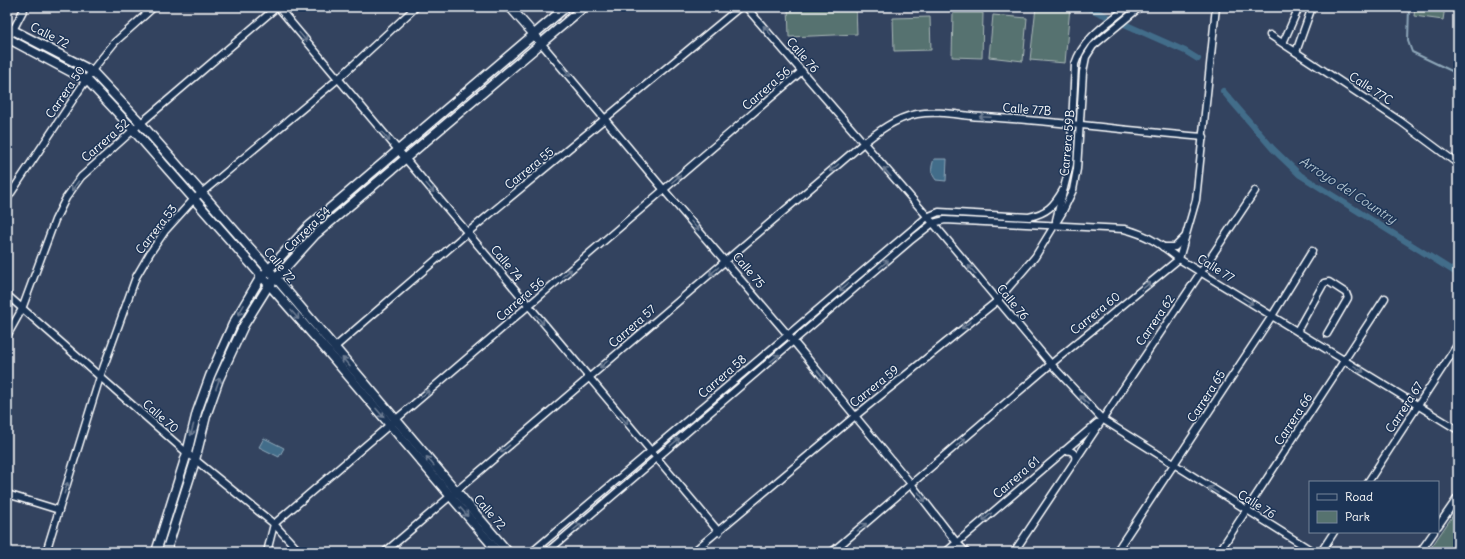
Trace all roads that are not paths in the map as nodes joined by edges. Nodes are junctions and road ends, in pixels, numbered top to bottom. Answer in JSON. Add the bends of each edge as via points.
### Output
{"nodes":[{"id":1,"x":25,"y":7,"type":"edge"},
{"id":2,"x":154,"y":7,"type":"edge"},
{"id":3,"x":278,"y":7,"type":"edge"},
{"id":4,"x":416,"y":7,"type":"edge"},
{"id":5,"x":510,"y":7,"type":"edge"},
{"id":6,"x":566,"y":7,"type":"edge"},
{"id":7,"x":584,"y":7,"type":"edge"},
{"id":8,"x":740,"y":7,"type":"edge"},
{"id":9,"x":746,"y":7,"type":"edge"},
{"id":10,"x":1128,"y":7,"type":"edge"},
{"id":11,"x":1140,"y":7,"type":"edge"},
{"id":12,"x":1216,"y":7,"type":"edge"},
{"id":13,"x":1299,"y":7,"type":"edge"},
{"id":14,"x":1312,"y":7,"type":"edge"},
{"id":15,"x":10,"y":29,"type":"edge"},
{"id":16,"x":534,"y":34,"type":"junction"},
{"id":17,"x":1270,"y":35,"type":"dead end"},
{"id":18,"x":8,"y":39,"type":"edge"},
{"id":19,"x":541,"y":43,"type":"junction"},
{"id":20,"x":1283,"y":43,"type":"junction"},
{"id":21,"x":1296,"y":52,"type":"junction"},
{"id":22,"x":802,"y":71,"type":"junction"},
{"id":23,"x":92,"y":72,"type":"junction"},
{"id":24,"x":338,"y":79,"type":"junction"},
{"id":25,"x":86,"y":80,"type":"junction"},
{"id":26,"x":460,"y":96,"type":"junction"},
{"id":27,"x":468,"y":105,"type":"junction"},
{"id":28,"x":606,"y":119,"type":"junction"},
{"id":29,"x":897,"y":121,"type":"joint"},
{"id":30,"x":141,"y":123,"type":"junction"},
{"id":31,"x":1073,"y":124,"type":"junction"},
{"id":32,"x":1080,"y":124,"type":"junction"},
{"id":33,"x":134,"y":130,"type":"junction"},
{"id":34,"x":1204,"y":137,"type":"junction"},
{"id":35,"x":864,"y":143,"type":"junction"},
{"id":36,"x":397,"y":150,"type":"junction"},
{"id":37,"x":405,"y":159,"type":"junction"},
{"id":38,"x":1458,"y":164,"type":"edge"},
{"id":39,"x":664,"y":190,"type":"junction"},
{"id":40,"x":1063,"y":190,"type":"junction"},
{"id":41,"x":1255,"y":191,"type":"dead end"},
{"id":42,"x":201,"y":193,"type":"junction"},
{"id":43,"x":7,"y":199,"type":"edge"},
{"id":44,"x":193,"y":200,"type":"junction"},
{"id":45,"x":325,"y":212,"type":"junction"},
{"id":46,"x":928,"y":217,"type":"junction"},
{"id":47,"x":333,"y":219,"type":"junction"},
{"id":48,"x":933,"y":223,"type":"junction"},
{"id":49,"x":1054,"y":225,"type":"junction"},
{"id":50,"x":1188,"y":232,"type":"junction"},
{"id":51,"x":467,"y":233,"type":"junction"},
{"id":52,"x":1164,"y":247,"type":"junction"},
{"id":53,"x":1312,"y":251,"type":"dead end"},
{"id":54,"x":1179,"y":259,"type":"junction"},
{"id":55,"x":725,"y":260,"type":"junction"},
{"id":56,"x":868,"y":267,"type":"junction"},
{"id":57,"x":268,"y":269,"type":"junction"},
{"id":58,"x":862,"y":272,"type":"junction"},
{"id":59,"x":1200,"y":272,"type":"junction"},
{"id":60,"x":874,"y":273,"type":"junction"},
{"id":61,"x":262,"y":277,"type":"junction"},
{"id":62,"x":276,"y":278,"type":"junction"},
{"id":63,"x":868,"y":278,"type":"junction"},
{"id":64,"x":269,"y":286,"type":"junction"},
{"id":65,"x":7,"y":296,"type":"edge"},
{"id":66,"x":1385,"y":298,"type":"dead end"},
{"id":67,"x":997,"y":301,"type":"junction"},
{"id":68,"x":528,"y":306,"type":"junction"},
{"id":69,"x":22,"y":308,"type":"junction"},
{"id":70,"x":1272,"y":316,"type":"junction"},
{"id":71,"x":1298,"y":331,"type":"junction"},
{"id":72,"x":788,"y":334,"type":"junction"},
{"id":73,"x":1327,"y":334,"type":"dead end"},
{"id":74,"x":7,"y":336,"type":"edge"},
{"id":75,"x":226,"y":339,"type":"junction"},
{"id":76,"x":794,"y":342,"type":"junction"},
{"id":77,"x":235,"y":344,"type":"junction"},
{"id":78,"x":1458,"y":344,"type":"edge"},
{"id":79,"x":334,"y":348,"type":"junction"},
{"id":80,"x":1344,"y":360,"type":"junction"},
{"id":81,"x":1051,"y":364,"type":"junction"},
{"id":82,"x":100,"y":377,"type":"junction"},
{"id":83,"x":589,"y":378,"type":"junction"},
{"id":84,"x":1418,"y":406,"type":"junction"},
{"id":85,"x":197,"y":412,"type":"junction"},
{"id":86,"x":206,"y":416,"type":"junction"},
{"id":87,"x":854,"y":417,"type":"junction"},
{"id":88,"x":1102,"y":420,"type":"junction"},
{"id":89,"x":393,"y":422,"type":"junction"},
{"id":90,"x":1458,"y":430,"type":"edge"},
{"id":91,"x":651,"y":451,"type":"junction"},
{"id":92,"x":1063,"y":451,"type":"junction"},
{"id":93,"x":187,"y":453,"type":"junction"},
{"id":94,"x":657,"y":458,"type":"junction"},
{"id":95,"x":195,"y":460,"type":"junction"},
{"id":96,"x":1075,"y":463,"type":"junction"},
{"id":97,"x":1173,"y":465,"type":"junction"},
{"id":98,"x":1369,"y":481,"type":"edge"},
{"id":99,"x":912,"y":485,"type":"junction"},
{"id":100,"x":7,"y":494,"type":"edge"},
{"id":101,"x":452,"y":494,"type":"junction"},
{"id":102,"x":1458,"y":497,"type":"edge"},
{"id":103,"x":588,"y":505,"type":"junction"},
{"id":104,"x":59,"y":510,"type":"junction"},
{"id":105,"x":1246,"y":510,"type":"junction"},
{"id":106,"x":594,"y":512,"type":"junction"},
{"id":107,"x":274,"y":524,"type":"junction"},
{"id":108,"x":1439,"y":525,"type":"edge"},
{"id":109,"x":719,"y":532,"type":"junction"},
{"id":110,"x":1333,"y":533,"type":"edge"},
{"id":111,"x":1433,"y":533,"type":"edge"},
{"id":112,"x":957,"y":543,"type":"junction"},
{"id":113,"x":46,"y":552,"type":"edge"},
{"id":114,"x":156,"y":552,"type":"edge"},
{"id":115,"x":166,"y":552,"type":"edge"},
{"id":116,"x":267,"y":552,"type":"edge"},
{"id":117,"x":300,"y":552,"type":"edge"},
{"id":118,"x":384,"y":552,"type":"edge"},
{"id":119,"x":498,"y":552,"type":"edge"},
{"id":120,"x":508,"y":552,"type":"edge"},
{"id":121,"x":532,"y":552,"type":"edge"},
{"id":122,"x":547,"y":552,"type":"edge"},
{"id":123,"x":693,"y":552,"type":"edge"},
{"id":124,"x":832,"y":552,"type":"edge"},
{"id":125,"x":946,"y":552,"type":"edge"},
{"id":126,"x":966,"y":552,"type":"edge"},
{"id":127,"x":1014,"y":552,"type":"edge"},
{"id":128,"x":1116,"y":552,"type":"edge"},
{"id":129,"x":1219,"y":552,"type":"edge"},
{"id":130,"x":1314,"y":552,"type":"edge"},
{"id":131,"x":1321,"y":552,"type":"edge"},
{"id":132,"x":1420,"y":552,"type":"edge"}],
"edges":[{"from":1,"to":15,"type":"street"},
{"from":2,"to":23,"type":"street","name":"Carrera 50","via":[[115,42]]},
{"from":3,"to":24,"type":"street","name":"Calle 74","one_way":true},
{"from":3,"to":30,"type":"street","name":"Carrera 52"},
{"from":4,"to":24,"type":"street","name":"Carrera 53"},
{"from":5,"to":16,"type":"main road","name":"Calle 75"},
{"from":6,"to":16,"type":"main road","name":"Carrera 54"},
{"from":7,"to":19,"type":"main road","name":"Carrera 54"},
{"from":8,"to":28,"type":"street","name":"Carrera 55"},
{"from":22,"to":9,"type":"street","name":"Calle 76","one_way":true},
{"from":10,"to":31,"type":"street","name":"Carrera 59B","via":[[1088,40],[1079,51],[1075,64]]},
{"from":11,"to":32,"type":"street","name":"Carrera 59B","via":[[1093,46],[1086,57]]},
{"from":12,"to":34,"type":"street"},
{"from":13,"to":20,"type":"street"},
{"from":14,"to":21,"type":"street"},
{"from":15,"to":18,"type":"street"},
{"from":15,"to":23,"type":"main road","name":"Calle 72"},
{"from":16,"to":19,"type":"main road","name":"Calle 75"},
{"from":16,"to":26,"type":"main road","name":"Carrera 54"},
{"from":17,"to":20,"type":"street","name":"Calle 77C"},
{"from":18,"to":25,"type":"main road","name":"Calle 72"},
{"from":19,"to":27,"type":"main road","name":"Carrera 54"},
{"from":19,"to":28,"type":"street","name":"Calle 75","one_way":true},
{"from":20,"to":21,"type":"street","name":"Calle 77C"},
{"from":21,"to":38,"type":"street","name":"Calle 77C","via":[[1400,121]]},
{"from":22,"to":35,"type":"street","name":"Calle 76"},
{"from":39,"to":22,"type":"street","name":"Carrera 56","one_way":true},
{"from":23,"to":25,"type":"street","name":"Carrera 50"},
{"from":23,"to":30,"type":"main road","name":"Calle 72"},
{"from":24,"to":36,"type":"street","name":"Calle 74","one_way":true},
{"from":24,"to":42,"type":"street","name":"Carrera 53"},
{"from":25,"to":33,"type":"main road","name":"Calle 72"},
{"from":25,"to":43,"type":"street","name":"Carrera 50"},
{"from":26,"to":27,"type":"main road"},
{"from":26,"to":36,"type":"main road","name":"Carrera 54"},
{"from":27,"to":37,"type":"main road","name":"Carrera 54"},
{"from":28,"to":39,"type":"street","name":"Calle 75"},
{"from":28,"to":51,"type":"street","name":"Carrera 55"},
{"from":31,"to":29,"type":"street","name":"Calle 77B","one_way":true,"via":[[941,113],[918,114]]},
{"from":29,"to":35,"type":"street","name":"Carrera 57"},
{"from":30,"to":33,"type":"street","name":"Carrera 52"},
{"from":30,"to":42,"type":"main road","name":"Calle 72"},
{"from":31,"to":32,"type":"street","name":"Calle 77B"},
{"from":31,"to":40,"type":"street","name":"Carrera 59B","via":[[1070,164]]},
{"from":32,"to":34,"type":"street","name":"Calle 77B"},
{"from":32,"to":49,"type":"street","name":"Carrera 59B","via":[[1073,190]]},
{"from":33,"to":44,"type":"main road","name":"Calle 72"},
{"from":33,"to":69,"type":"street","name":"Carrera 52","one_way":true,"via":[[85,172],[66,198],[55,220]]},
{"from":34,"to":50,"type":"street","via":[[1196,200]]},
{"from":46,"to":35,"type":"street","name":"Calle 76","one_way":true},
{"from":35,"to":55,"type":"street","name":"Carrera 57","one_way":true},
{"from":36,"to":37,"type":"street","name":"Calle 74"},
{"from":36,"to":45,"type":"main road","name":"Carrera 54"},
{"from":37,"to":47,"type":"main road","name":"Carrera 54"},
{"from":37,"to":51,"type":"street","name":"Calle 74","one_way":true},
{"from":39,"to":55,"type":"street","name":"Calle 75","one_way":true},
{"from":68,"to":39,"type":"street","name":"Carrera 56","one_way":true},
{"from":40,"to":46,"type":"street","via":[[1049,210],[1029,217],[939,212]]},
{"from":40,"to":49,"type":"street","name":"Carrera 59B"},
{"from":41,"to":59,"type":"street","name":"Carrera 62"},
{"from":42,"to":44,"type":"street","name":"Carrera 53"},
{"from":42,"to":57,"type":"main road","name":"Calle 72"},
{"from":44,"to":61,"type":"main road","name":"Calle 72"},
{"from":44,"to":82,"type":"street","name":"Carrera 53","via":[[161,237],[136,276]]},
{"from":45,"to":47,"type":"main road"},
{"from":45,"to":57,"type":"main road","name":"Carrera 54"},
{"from":46,"to":48,"type":"street","name":"Calle 76"},
{"from":46,"to":56,"type":"street","name":"Carrera 58"},
{"from":47,"to":62,"type":"main road","name":"Carrera 54"},
{"from":48,"to":49,"type":"street","name":"Calle 77","via":[[945,220]]},
{"from":60,"to":48,"type":"street","name":"Carrera 58","one_way":true},
{"from":67,"to":48,"type":"street","name":"Calle 76","one_way":true},
{"from":49,"to":52,"type":"street","name":"Calle 77","via":[[1124,229],[1138,232]]},
{"from":49,"to":67,"type":"street","name":"Carrera 59","via":[[1035,257]]},
{"from":50,"to":52,"type":"street","via":[[1175,247]]},
{"from":50,"to":54,"type":"street"},
{"from":51,"to":68,"type":"street","name":"Calle 74"},
{"from":51,"to":79,"type":"street","name":"Carrera 55"},
{"from":52,"to":54,"type":"street","name":"Calle 77"},
{"from":53,"to":70,"type":"street","name":"Carrera 65"},
{"from":54,"to":59,"type":"street","name":"Calle 77"},
{"from":81,"to":54,"type":"street","name":"Carrera 60","one_way":true},
{"from":55,"to":72,"type":"street","name":"Calle 75"},
{"from":55,"to":83,"type":"street","name":"Carrera 57","one_way":true},
{"from":56,"to":58,"type":"street","name":"Carrera 58"},
{"from":56,"to":60,"type":"street"},
{"from":57,"to":61,"type":"main road","name":"Carrera 54"},
{"from":57,"to":62,"type":"main road","name":"Calle 72"},
{"from":58,"to":63,"type":"street"},
{"from":58,"to":72,"type":"street","name":"Carrera 58","one_way":true},
{"from":59,"to":70,"type":"street","name":"Calle 77","one_way":true},
{"from":59,"to":88,"type":"street","name":"Carrera 62"},
{"from":60,"to":63,"type":"street","name":"Carrera 58"},
{"from":61,"to":64,"type":"main road","name":"Calle 72"},
{"from":61,"to":75,"type":"main road","name":"Carrera 54","one_way":true,"via":[[241,309]]},
{"from":62,"to":64,"type":"main road","name":"Carrera 54"},
{"from":62,"to":79,"type":"main road","name":"Calle 72"},
{"from":63,"to":76,"type":"street","name":"Carrera 58"},
{"from":64,"to":77,"type":"main road","name":"Carrera 54"},
{"from":64,"to":89,"type":"main road","name":"Calle 72","one_way":true},
{"from":65,"to":69,"type":"street","name":"Calle 70"},
{"from":66,"to":80,"type":"street","name":"Carrera 66"},
{"from":67,"to":81,"type":"street","name":"Calle 76"},
{"from":67,"to":87,"type":"street","name":"Carrera 59","one_way":true},
{"from":68,"to":83,"type":"street","name":"Calle 74","one_way":true},
{"from":89,"to":68,"type":"street","name":"Carrera 56","one_way":true},
{"from":69,"to":74,"type":"street","name":"Carrera 52"},
{"from":69,"to":82,"type":"street","name":"Calle 70"},
{"from":70,"to":71,"type":"street","name":"Calle 77"},
{"from":70,"to":97,"type":"street","name":"Carrera 65"},
{"from":71,"to":73,"type":"street","via":[[1324,283],[1329,282],[1346,293],[1348,298]]},
{"from":71,"to":80,"type":"street","name":"Calle 77"},
{"from":72,"to":76,"type":"street","name":"Calle 75"},
{"from":72,"to":91,"type":"street","name":"Carrera 58"},
{"from":75,"to":77,"type":"main road"},
{"from":75,"to":85,"type":"main road","name":"Carrera 54"},
{"from":76,"to":87,"type":"street","name":"Calle 75","one_way":true},
{"from":94,"to":76,"type":"street","name":"Carrera 58","one_way":true},
{"from":86,"to":77,"type":"main road","name":"Carrera 54","one_way":true},
{"from":78,"to":84,"type":"street","name":"Carrera 67"},
{"from":89,"to":79,"type":"main road","name":"Calle 72","one_way":true},
{"from":80,"to":84,"type":"street","name":"Calle 77","one_way":true},
{"from":80,"to":105,"type":"street","name":"Carrera 66"},
{"from":88,"to":81,"type":"street","name":"Calle 76","one_way":true},
{"from":99,"to":81,"type":"street","name":"Carrera 60","one_way":true},
{"from":82,"to":93,"type":"street","name":"Calle 70"},
{"from":104,"to":82,"type":"street","name":"Carrera 53","one_way":true},
{"from":83,"to":91,"type":"street","name":"Calle 74","one_way":true},
{"from":83,"to":101,"type":"street","name":"Carrera 57","one_way":true},
{"from":84,"to":90,"type":"street","name":"Calle 77"},
{"from":84,"to":98,"type":"street","name":"Carrera 67"},
{"from":85,"to":86,"type":"main road"},
{"from":85,"to":93,"type":"main road","name":"Carrera 54","one_way":true},
{"from":86,"to":95,"type":"main road","name":"Carrera 54"},
{"from":87,"to":99,"type":"street","name":"Calle 75"},
{"from":87,"to":109,"type":"street","name":"Carrera 59"},
{"from":88,"to":92,"type":"street","name":"Carrera 61"},
{"from":88,"to":96,"type":"street","name":"Carrera 62"},
{"from":88,"to":97,"type":"street","name":"Calle 76"},
{"from":89,"to":101,"type":"main road","name":"Calle 72"},
{"from":89,"to":107,"type":"street","name":"Carrera 56"},
{"from":91,"to":94,"type":"street","name":"Calle 74"},
{"from":91,"to":103,"type":"street","name":"Carrera 58"},
{"from":92,"to":96,"type":"street","via":[[1073,452],[1076,457]]},
{"from":92,"to":112,"type":"street","name":"Carrera 61","one_way":true},
{"from":93,"to":95,"type":"street","name":"Calle 70"},
{"from":93,"to":114,"type":"main road","name":"Carrera 54"},
{"from":94,"to":106,"type":"street","name":"Carrera 58"},
{"from":94,"to":109,"type":"street","name":"Calle 74"},
{"from":95,"to":107,"type":"street","name":"Calle 70"},
{"from":95,"to":115,"type":"main road","name":"Carrera 54"},
{"from":96,"to":127,"type":"street","name":"Carrera 62"},
{"from":105,"to":97,"type":"street","name":"Calle 76","one_way":true},
{"from":97,"to":128,"type":"street","name":"Carrera 65"},
{"from":99,"to":112,"type":"street","name":"Calle 75","one_way":true},
{"from":124,"to":99,"type":"street","name":"Carrera 60","one_way":true},
{"from":100,"to":104,"type":"street"},
{"from":101,"to":118,"type":"street","name":"Carrera 57"},
{"from":101,"to":119,"type":"main road","name":"Calle 72","one_way":true},
{"from":101,"to":120,"type":"main road","name":"Calle 72"},
{"from":102,"to":108,"type":"street"},
{"from":103,"to":106,"type":"street"},
{"from":103,"to":121,"type":"street","name":"Carrera 58"},
{"from":104,"to":113,"type":"street","name":"Carrera 53"},
{"from":105,"to":129,"type":"street","name":"Carrera 66"},
{"from":105,"to":130,"type":"street","name":"Calle 76"},
{"from":122,"to":106,"type":"street","name":"Carrera 58","one_way":true},
{"from":107,"to":116,"type":"street"},
{"from":107,"to":117,"type":"street","name":"Calle 70"},
{"from":109,"to":123,"type":"street","name":"Carrera 59"},
{"from":110,"to":131,"type":"street"},
{"from":111,"to":132,"type":"street"},
{"from":112,"to":125,"type":"street","name":"Carrera 61"},
{"from":112,"to":126,"type":"street","name":"Calle 75"}]}
